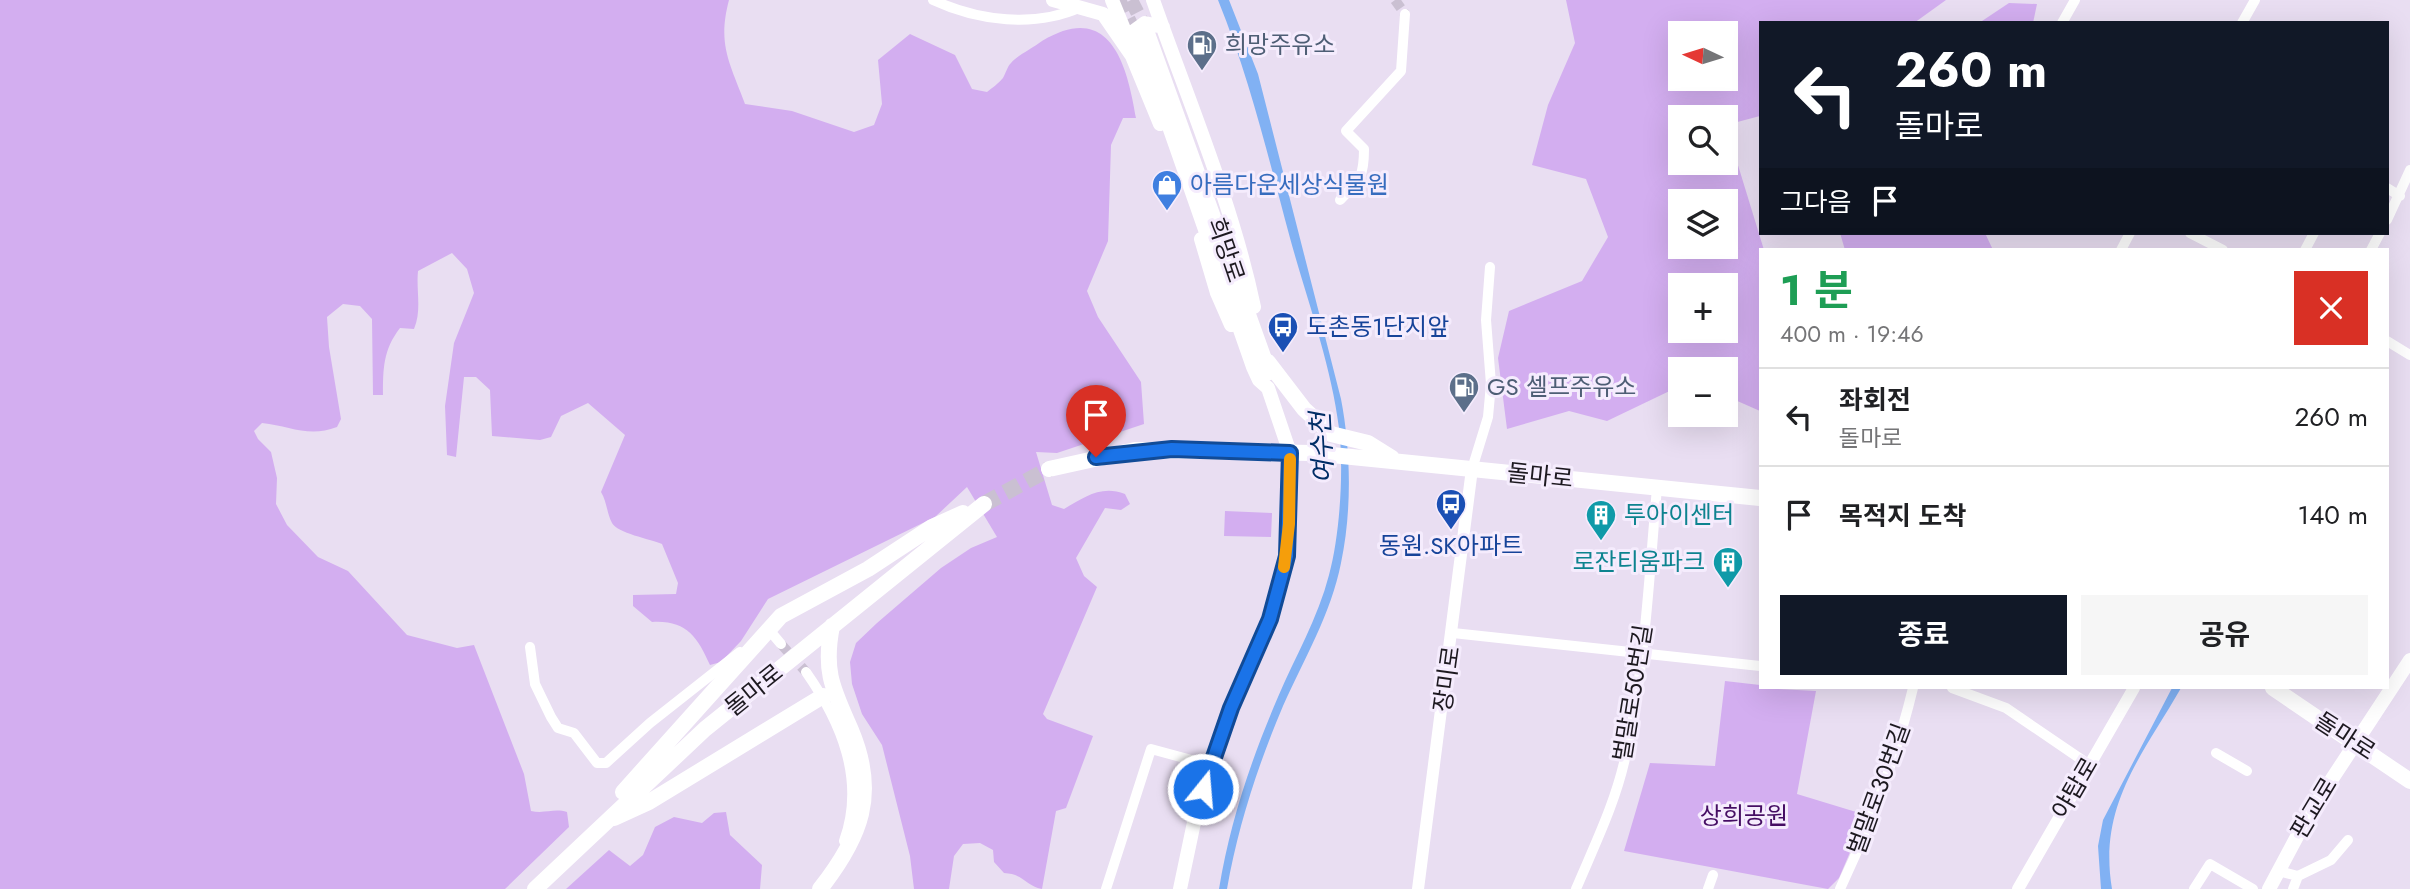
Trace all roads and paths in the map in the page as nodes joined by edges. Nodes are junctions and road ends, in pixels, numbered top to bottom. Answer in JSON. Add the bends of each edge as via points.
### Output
{"nodes":[{"id":1,"x":933,"y":0,"type":"edge"},
{"id":2,"x":1053,"y":0,"type":"edge"},
{"id":3,"x":1112,"y":0,"type":"edge"},
{"id":4,"x":1153,"y":0,"type":"edge"},
{"id":5,"x":2075,"y":0,"type":"edge"},
{"id":6,"x":2255,"y":0,"type":"edge"},
{"id":7,"x":1081,"y":7,"type":"junction"},
{"id":8,"x":1405,"y":14,"type":"tunnel mouth"},
{"id":9,"x":2063,"y":21,"type":"edge"},
{"id":10,"x":2243,"y":21,"type":"edge"},
{"id":11,"x":1163,"y":27,"type":"junction"},
{"id":12,"x":1138,"y":37,"type":"junction"},
{"id":13,"x":1147,"y":93,"type":"junction"},
{"id":14,"x":2410,"y":170,"type":"edge"},
{"id":15,"x":2389,"y":189,"type":"edge"},
{"id":16,"x":2400,"y":196,"type":"junction"},
{"id":17,"x":1340,"y":200,"type":"dead end"},
{"id":18,"x":2389,"y":216,"type":"edge"},
{"id":19,"x":2194,"y":235,"type":"edge"},
{"id":20,"x":2219,"y":248,"type":"edge"},
{"id":21,"x":1490,"y":267,"type":"dead end"},
{"id":22,"x":2389,"y":342,"type":"edge"},
{"id":23,"x":1262,"y":346,"type":"junction"},
{"id":24,"x":2410,"y":355,"type":"edge"},
{"id":25,"x":1261,"y":365,"type":"junction"},
{"id":26,"x":1290,"y":453,"type":"junction"},
{"id":27,"x":1396,"y":460,"type":"junction"},
{"id":28,"x":1049,"y":469,"type":"tunnel mouth"},
{"id":29,"x":1472,"y":469,"type":"junction"},
{"id":30,"x":1657,"y":488,"type":"junction"},
{"id":31,"x":1759,"y":498,"type":"edge"},
{"id":32,"x":832,"y":626,"type":"junction"},
{"id":33,"x":769,"y":631,"type":"junction"},
{"id":34,"x":1453,"y":633,"type":"junction"},
{"id":35,"x":781,"y":644,"type":"tunnel mouth"},
{"id":36,"x":530,"y":647,"type":"dead end"},
{"id":37,"x":1643,"y":654,"type":"junction"},
{"id":38,"x":2410,"y":660,"type":"edge"},
{"id":39,"x":1759,"y":666,"type":"edge"},
{"id":40,"x":806,"y":672,"type":"tunnel mouth"},
{"id":41,"x":1913,"y":689,"type":"edge"},
{"id":42,"x":1955,"y":689,"type":"edge"},
{"id":43,"x":2133,"y":689,"type":"edge"},
{"id":44,"x":2274,"y":689,"type":"edge"},
{"id":45,"x":822,"y":696,"type":"junction"},
{"id":46,"x":2354,"y":742,"type":"junction"},
{"id":47,"x":2216,"y":752,"type":"dead end"},
{"id":48,"x":2383,"y":761,"type":"junction"},
{"id":49,"x":2088,"y":764,"type":"junction"},
{"id":50,"x":1210,"y":765,"type":"junction"},
{"id":51,"x":2248,"y":771,"type":"dead end"},
{"id":52,"x":2410,"y":774,"type":"edge"},
{"id":53,"x":2410,"y":781,"type":"edge"},
{"id":54,"x":599,"y":825,"type":"junction"},
{"id":55,"x":2348,"y":840,"type":"dead end"},
{"id":56,"x":2278,"y":871,"type":"junction"},
{"id":57,"x":1713,"y":875,"type":"dead end"},
{"id":58,"x":2298,"y":876,"type":"junction"},
{"id":59,"x":535,"y":889,"type":"edge"},
{"id":60,"x":811,"y":889,"type":"edge"},
{"id":61,"x":820,"y":889,"type":"edge"},
{"id":62,"x":1107,"y":889,"type":"edge"},
{"id":63,"x":1180,"y":889,"type":"edge"},
{"id":64,"x":1418,"y":889,"type":"edge"},
{"id":65,"x":1576,"y":889,"type":"edge"},
{"id":66,"x":1708,"y":889,"type":"edge"},
{"id":67,"x":1840,"y":889,"type":"edge"},
{"id":68,"x":2018,"y":889,"type":"edge"},
{"id":69,"x":2194,"y":889,"type":"edge"},
{"id":70,"x":2253,"y":889,"type":"edge"},
{"id":71,"x":2269,"y":889,"type":"edge"},
{"id":72,"x":2293,"y":889,"type":"edge"}],
"edges":[{"from":1,"to":7,"type":"street","via":[[999,19],[1039,20]]},
{"from":2,"to":7,"type":"main road"},
{"from":3,"to":12,"type":"main road"},
{"from":4,"to":11,"type":"main road"},
{"from":5,"to":9,"type":"street"},
{"from":6,"to":10,"type":"street"},
{"from":7,"to":13,"type":"main road","via":[[1103,14],[1132,56]]},
{"from":8,"to":17,"type":"street","via":[[1401,71],[1346,131],[1364,149],[1364,163],[1362,179]]},
{"from":11,"to":12,"type":"main road","via":[[1146,23],[1134,31]]},
{"from":11,"to":23,"type":"main road","via":[[1248,278]]},
{"from":12,"to":13,"type":"main road"},
{"from":12,"to":23,"type":"main road","name":"희망로"},
{"from":12,"to":25,"type":"main road","name":"희망로"},
{"from":13,"to":25,"type":"main road","via":[[1192,209],[1217,293]]},
{"from":14,"to":16,"type":"street"},
{"from":15,"to":16,"type":"street"},
{"from":16,"to":18,"type":"street"},
{"from":19,"to":20,"type":"street"},
{"from":21,"to":29,"type":"street","via":[[1488,417]]},
{"from":22,"to":24,"type":"street"},
{"from":23,"to":25,"type":"main road","name":"희망로"},
{"from":25,"to":26,"type":"main road","name":"희망로","via":[[1271,376],[1268,387]]},
{"from":25,"to":27,"type":"main road","via":[[1331,434],[1368,443]]},
{"from":26,"to":27,"type":"main road","name":"돌마로"},
{"from":26,"to":28,"type":"main road","via":[[1136,450]]},
{"from":26,"to":50,"type":"main road","via":[[1287,556],[1270,619]]},
{"from":27,"to":29,"type":"main road","name":"돌마로"},
{"from":29,"to":30,"type":"main road","name":"돌마로"},
{"from":29,"to":34,"type":"street","name":"장미로"},
{"from":30,"to":31,"type":"main road","name":"돌마로"},
{"from":30,"to":37,"type":"street","name":"벌말로50번길"},
{"from":32,"to":33,"type":"main road","name":"돌마로","via":[[984,504],[932,527],[868,569],[781,616]]},
{"from":32,"to":54,"type":"main road","name":"돌마로","via":[[705,729]]},
{"from":32,"to":61,"type":"main road","via":[[829,678],[864,770],[864,804],[856,835]]},
{"from":33,"to":35,"type":"street"},
{"from":33,"to":36,"type":"street","via":[[606,763],[597,763],[574,733],[558,728],[551,718],[535,684]]},
{"from":33,"to":54,"type":"main road","via":[[667,741]]},
{"from":34,"to":37,"type":"street"},
{"from":34,"to":64,"type":"street","name":"장미로"},
{"from":37,"to":39,"type":"street"},
{"from":37,"to":65,"type":"street","name":"벌말로50번길","via":[[1626,755],[1605,825]]},
{"from":38,"to":46,"type":"main road","name":"판교로"},
{"from":40,"to":45,"type":"street"},
{"from":41,"to":67,"type":"street","name":"벌말로30번길","via":[[1882,795]]},
{"from":42,"to":49,"type":"street","via":[[2006,708]]},
{"from":43,"to":49,"type":"street","name":"야탑로"},
{"from":44,"to":46,"type":"main road","name":"돌마로"},
{"from":45,"to":54,"type":"main road","via":[[649,802]]},
{"from":45,"to":60,"type":"street","via":[[848,757],[853,807],[840,850]]},
{"from":46,"to":48,"type":"main road","name":"돌마로"},
{"from":46,"to":56,"type":"main road","name":"판교로"},
{"from":47,"to":51,"type":"street"},
{"from":48,"to":52,"type":"main road","name":"돌마로"},
{"from":48,"to":53,"type":"main road","name":"돌마로"},
{"from":49,"to":68,"type":"street","name":"야탑로"},
{"from":50,"to":62,"type":"street","via":[[1151,749]]},
{"from":50,"to":63,"type":"main road"},
{"from":54,"to":59,"type":"main road","name":"돌마로"},
{"from":55,"to":58,"type":"street","via":[[2331,860]]},
{"from":56,"to":58,"type":"street"},
{"from":56,"to":71,"type":"main road","name":"판교로"},
{"from":57,"to":66,"type":"street"},
{"from":58,"to":72,"type":"street"},
{"from":69,"to":70,"type":"street","via":[[2210,864]]}]}
